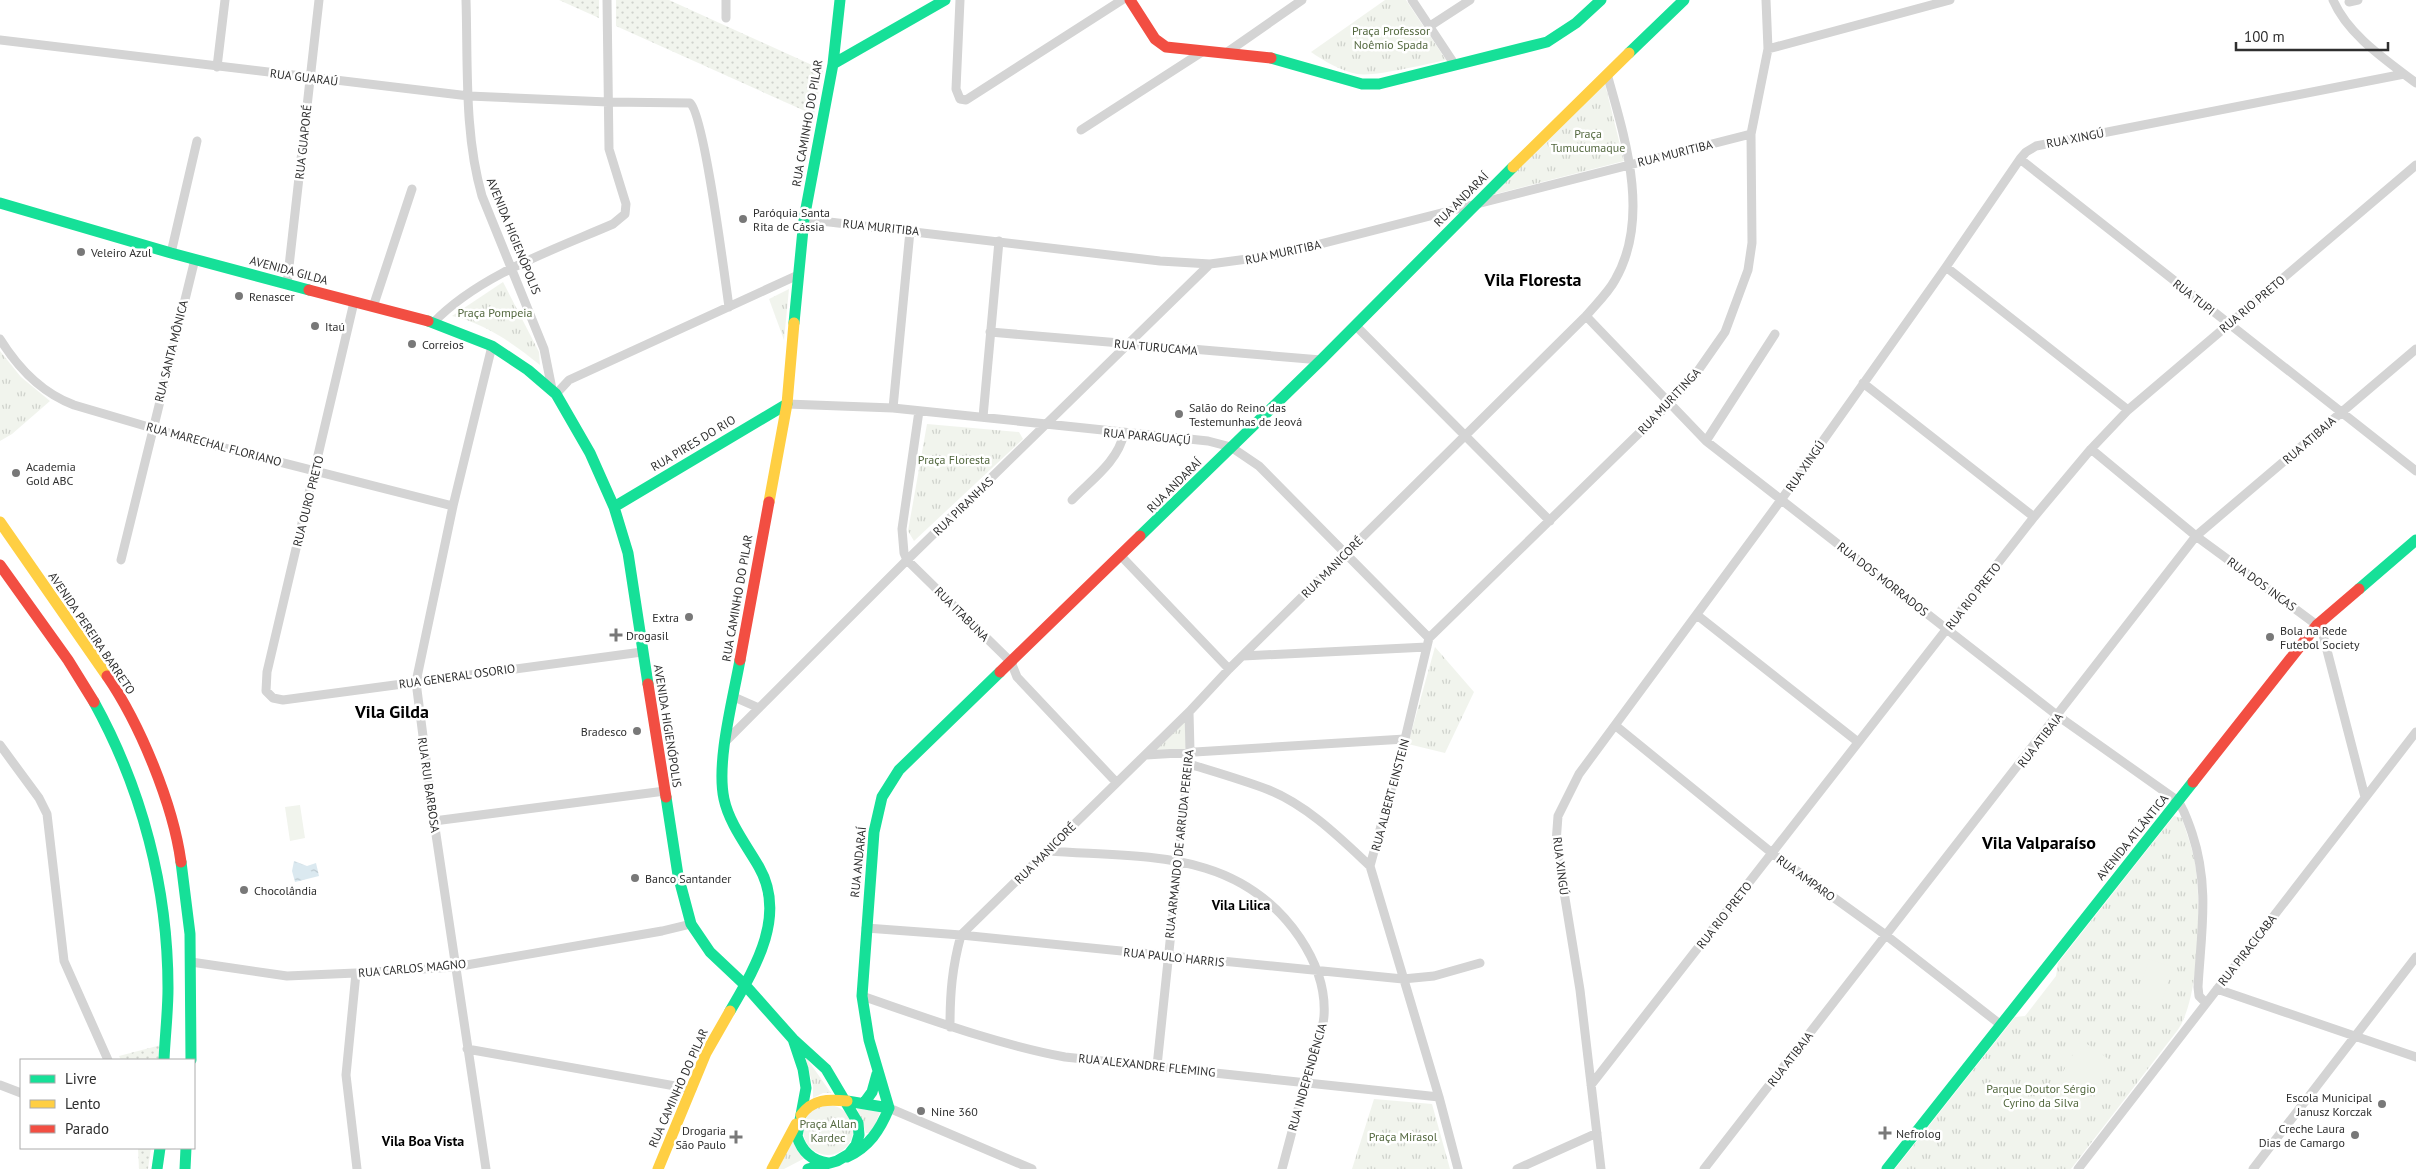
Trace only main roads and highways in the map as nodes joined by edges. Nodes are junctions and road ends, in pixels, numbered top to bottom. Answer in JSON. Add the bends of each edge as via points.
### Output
{"nodes":[{"id":1,"x":840,"y":0,"type":"edge"},
{"id":2,"x":945,"y":0,"type":"edge"},
{"id":3,"x":1130,"y":0,"type":"edge"},
{"id":4,"x":1601,"y":0,"type":"edge"},
{"id":5,"x":1684,"y":0,"type":"edge"},
{"id":6,"x":833,"y":64,"type":"junction"},
{"id":7,"x":0,"y":202,"type":"edge"},
{"id":8,"x":24,"y":209,"type":"junction"},
{"id":9,"x":0,"y":214,"type":"edge"},
{"id":10,"x":554,"y":391,"type":"joint"},
{"id":11,"x":787,"y":404,"type":"junction"},
{"id":12,"x":614,"y":507,"type":"junction"},
{"id":13,"x":0,"y":522,"type":"edge"},
{"id":14,"x":2416,"y":540,"type":"edge"},
{"id":15,"x":0,"y":565,"type":"edge"},
{"id":16,"x":745,"y":985,"type":"junction"},
{"id":17,"x":793,"y":1039,"type":"junction"},
{"id":18,"x":164,"y":1059,"type":"edge"},
{"id":19,"x":191,"y":1059,"type":"edge"},
{"id":20,"x":877,"y":1069,"type":"junction"},
{"id":21,"x":847,"y":1101,"type":"junction"},
{"id":22,"x":864,"y":1103,"type":"junction"},
{"id":23,"x":889,"y":1108,"type":"junction"},
{"id":24,"x":799,"y":1118,"type":"junction"},
{"id":25,"x":160,"y":1149,"type":"edge"},
{"id":26,"x":186,"y":1149,"type":"edge"},
{"id":27,"x":845,"y":1158,"type":"junction"},
{"id":28,"x":828,"y":1163,"type":"junction"},
{"id":29,"x":157,"y":1169,"type":"edge"},
{"id":30,"x":184,"y":1169,"type":"edge"},
{"id":31,"x":658,"y":1169,"type":"edge"},
{"id":32,"x":772,"y":1169,"type":"edge"},
{"id":33,"x":808,"y":1169,"type":"edge"},
{"id":34,"x":1887,"y":1169,"type":"edge"}],
"edges":[{"from":1,"to":6,"type":"main road","name":"RUA CAMINHO DO PILAR"},
{"from":2,"to":6,"type":"main road"},
{"from":3,"to":4,"type":"main road","via":[[1162,46],[1263,56],[1362,84],[1379,84],[1547,42],[1570,29]]},
{"from":5,"to":20,"type":"main road","name":"RUA ANDARAÍ","via":[[1474,204],[1321,360],[899,770],[882,797],[874,832],[866,928],[862,996]]},
{"from":6,"to":11,"type":"main road","name":"RUA CAMINHO DO PILAR","via":[[804,219]]},
{"from":7,"to":8,"type":"main road","name":"AVENIDA GILDA"},
{"from":8,"to":9,"type":"main road"},
{"from":8,"to":10,"type":"main road","name":"AVENIDA GILDA","via":[[171,253],[432,323],[492,346]]},
{"from":10,"to":12,"type":"main road","name":"AVENIDA HIGIENÓPOLIS","via":[[590,453]]},
{"from":11,"to":12,"type":"main road","name":"RUA PIRES DO RIO"},
{"from":11,"to":16,"type":"main road","name":"RUA CAMINHO DO PILAR","via":[[726,741],[722,782],[724,799],[737,830],[768,890],[771,915],[768,934]]},
{"from":12,"to":16,"type":"main road","name":"AVENIDA HIGIENÓPOLIS","via":[[628,553],[678,875],[690,924],[710,952]]},
{"from":13,"to":19,"type":"main road","name":"AVENIDA PEREIRA BARRETO","via":[[111,682],[158,777],[179,850],[190,934]]},
{"from":14,"to":34,"type":"main road","name":"AVENIDA ATLÂNTICA","via":[[2316,625]]},
{"from":15,"to":18,"type":"main road","via":[[90,693],[118,749],[141,809],[158,876],[166,949],[168,978]]},
{"from":16,"to":17,"type":"main road","name":"AVENIDA HIGIENÓPOLIS"},
{"from":16,"to":31,"type":"main road","name":"RUA CAMINHO DO PILAR","via":[[711,1043]]},
{"from":17,"to":21,"type":"main road","name":"AVENIDA HIGIENÓPOLIS","via":[[826,1069]]},
{"from":17,"to":24,"type":"main road","name":"AVENIDA HIGIENÓPOLIS","via":[[805,1084]]},
{"from":20,"to":22,"type":"main road","name":"RUA ANDARAÍ","via":[[875,1084]]},
{"from":20,"to":23,"type":"main road","name":"RUA ANDARAÍ"},
{"from":21,"to":22,"type":"main road"},
{"from":21,"to":24,"type":"main road","via":[[818,1100]]},
{"from":21,"to":27,"type":"main road","via":[[859,1129],[856,1145]]},
{"from":22,"to":23,"type":"main road"},
{"from":23,"to":27,"type":"main road","via":[[872,1140],[864,1149]]},
{"from":24,"to":28,"type":"main road","via":[[797,1136],[802,1149],[813,1160]]},
{"from":24,"to":32,"type":"main road"},
{"from":25,"to":29,"type":"main road"},
{"from":26,"to":30,"type":"main road"},
{"from":27,"to":28,"type":"main road"},
{"from":28,"to":33,"type":"main road"}]}
